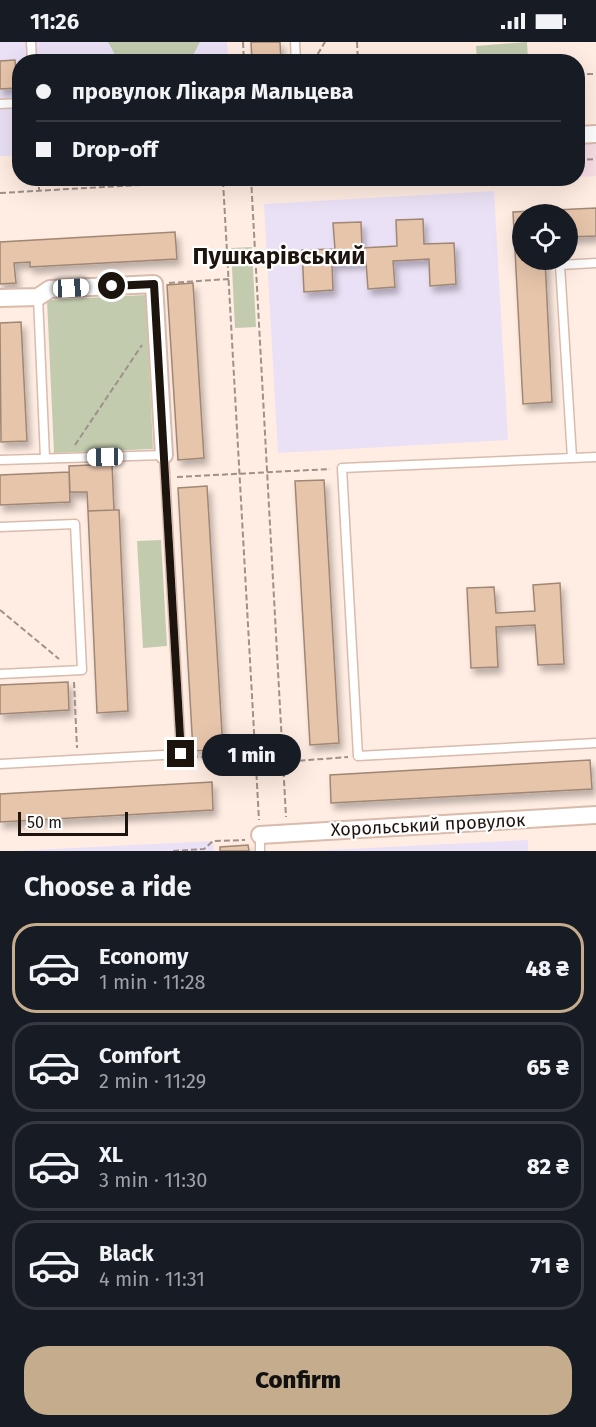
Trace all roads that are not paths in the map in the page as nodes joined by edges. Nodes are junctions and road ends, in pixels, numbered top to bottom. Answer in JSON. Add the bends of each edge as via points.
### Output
{"nodes":[{"id":1,"x":596,"y":263,"type":"edge"},
{"id":2,"x":38,"y":297,"type":"junction"},
{"id":3,"x":0,"y":298,"type":"edge"},
{"id":4,"x":164,"y":455,"type":"junction"},
{"id":5,"x":596,"y":457,"type":"edge"},
{"id":6,"x":45,"y":458,"type":"junction"},
{"id":7,"x":572,"y":458,"type":"junction"},
{"id":8,"x":0,"y":460,"type":"edge"},
{"id":9,"x":0,"y":527,"type":"edge"},
{"id":10,"x":0,"y":674,"type":"edge"},
{"id":11,"x":596,"y":743,"type":"edge"},
{"id":12,"x":0,"y":764,"type":"edge"},
{"id":13,"x":596,"y":815,"type":"edge"},
{"id":14,"x":260,"y":842,"type":"edge"}],
"edges":[{"from":1,"to":7,"type":"lane","via":[[560,265]]},
{"from":2,"to":3,"type":"street"},
{"from":2,"to":4,"type":"street","via":[[50,289],[154,284]]},
{"from":2,"to":6,"type":"lane"},
{"from":4,"to":6,"type":"lane"},
{"from":4,"to":12,"type":"lane","via":[[181,754]]},
{"from":5,"to":7,"type":"lane"},
{"from":6,"to":8,"type":"lane"},
{"from":7,"to":11,"type":"lane","via":[[342,468],[358,756]]},
{"from":9,"to":10,"type":"lane","via":[[75,524],[82,670]]},
{"from":13,"to":14,"type":"street","name":"Хорольський провулок","via":[[286,833]]}]}
